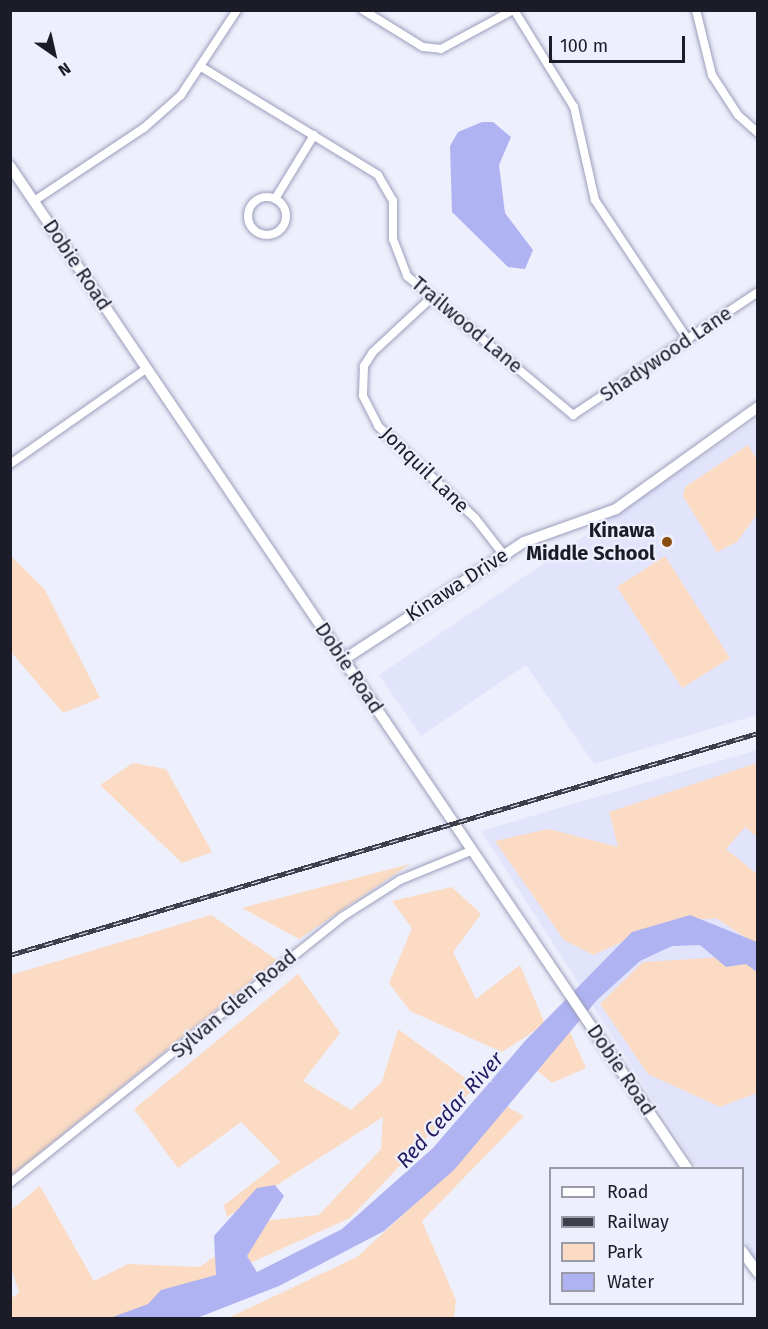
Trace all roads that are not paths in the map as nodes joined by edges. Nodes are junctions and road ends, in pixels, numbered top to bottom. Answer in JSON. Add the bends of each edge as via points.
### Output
{"nodes":[{"id":1,"x":237,"y":10,"type":"edge"},
{"id":2,"x":363,"y":10,"type":"edge"},
{"id":3,"x":514,"y":10,"type":"edge"},
{"id":4,"x":696,"y":10,"type":"edge"},
{"id":5,"x":203,"y":68,"type":"junction"},
{"id":6,"x":758,"y":134,"type":"edge"},
{"id":7,"x":314,"y":135,"type":"junction"},
{"id":8,"x":10,"y":166,"type":"edge"},
{"id":9,"x":275,"y":199,"type":"junction"},
{"id":10,"x":34,"y":201,"type":"junction"},
{"id":11,"x":758,"y":292,"type":"edge"},
{"id":12,"x":430,"y":299,"type":"junction"},
{"id":13,"x":688,"y":340,"type":"junction"},
{"id":14,"x":147,"y":369,"type":"junction"},
{"id":15,"x":758,"y":407,"type":"edge"},
{"id":16,"x":573,"y":415,"type":"joint"},
{"id":17,"x":10,"y":464,"type":"edge"},
{"id":18,"x":503,"y":554,"type":"junction"},
{"id":19,"x":343,"y":660,"type":"junction"},
{"id":20,"x":473,"y":850,"type":"junction"},
{"id":21,"x":686,"y":1167,"type":"edge"},
{"id":22,"x":10,"y":1183,"type":"edge"},
{"id":23,"x":744,"y":1254,"type":"edge"},
{"id":24,"x":758,"y":1273,"type":"edge"}],
"edges":[{"from":1,"to":5,"type":"street"},
{"from":2,"to":3,"type":"street","via":[[423,46],[441,50]]},
{"from":3,"to":13,"type":"street","via":[[574,107],[595,200]]},
{"from":4,"to":6,"type":"street","via":[[712,75],[738,116]]},
{"from":5,"to":7,"type":"street","name":"Trailwood Lane"},
{"from":5,"to":10,"type":"street","via":[[144,128]]},
{"from":7,"to":9,"type":"street"},
{"from":7,"to":12,"type":"street","name":"Trailwood Lane","via":[[378,175],[388,188],[396,257]]},
{"from":8,"to":10,"type":"street","name":"Dobie Road"},
{"from":9,"to":9,"type":"street","via":[[263,197],[250,208],[251,226],[261,233],[283,226],[286,214]]},
{"from":10,"to":14,"type":"street","name":"Dobie Road"},
{"from":11,"to":13,"type":"street","name":"Shadywood Lane"},
{"from":12,"to":16,"type":"street","name":"Trailwood Lane"},
{"from":12,"to":18,"type":"street","name":"Jonquil Lane","via":[[373,352],[364,366],[363,396],[378,426],[475,518]]},
{"from":13,"to":16,"type":"street","name":"Shadywood Lane"},
{"from":14,"to":17,"type":"street"},
{"from":14,"to":19,"type":"street","name":"Dobie Road"},
{"from":15,"to":18,"type":"street","name":"Kinawa Drive","via":[[616,509],[546,532]]},
{"from":18,"to":19,"type":"street","name":"Kinawa Drive"},
{"from":19,"to":20,"type":"street","name":"Dobie Road"},
{"from":20,"to":21,"type":"street","name":"Dobie Road"},
{"from":20,"to":22,"type":"street","name":"Sylvan Glen Road","via":[[399,880],[342,916]]},
{"from":23,"to":24,"type":"street"}]}
